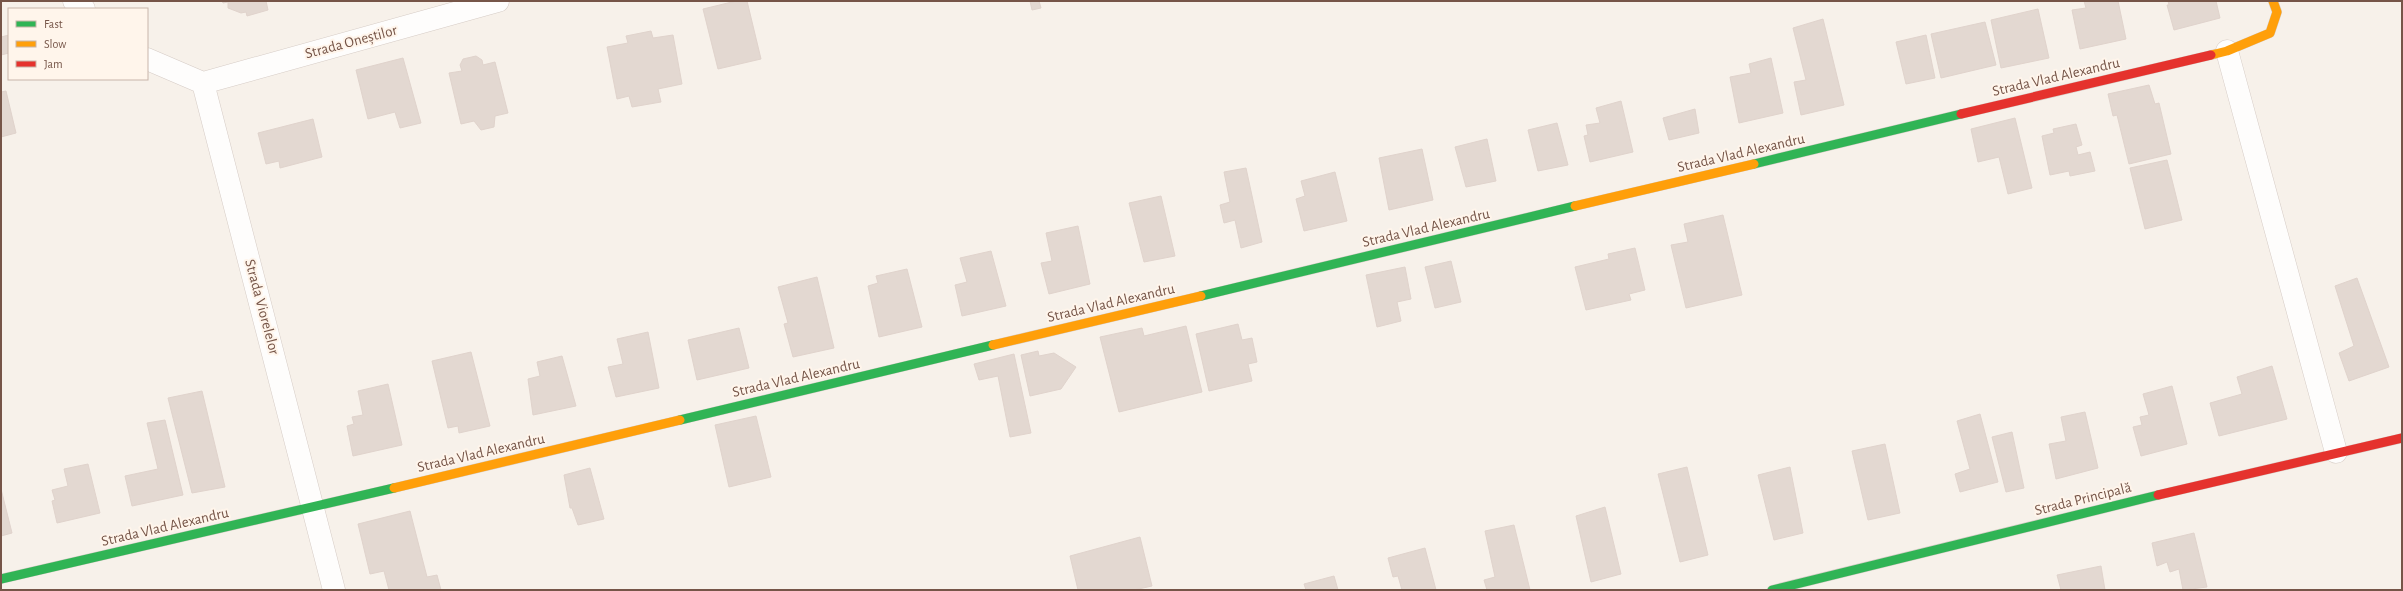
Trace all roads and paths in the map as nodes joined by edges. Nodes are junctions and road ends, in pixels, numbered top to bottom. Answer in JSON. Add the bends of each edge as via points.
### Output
{"nodes":[{"id":1,"x":74,"y":1,"type":"edge"},
{"id":2,"x":498,"y":1,"type":"edge"},
{"id":3,"x":2273,"y":1,"type":"edge"},
{"id":4,"x":83,"y":8,"type":"edge"},
{"id":5,"x":2227,"y":51,"type":"junction"},
{"id":6,"x":148,"y":59,"type":"edge"},
{"id":7,"x":203,"y":83,"type":"junction"},
{"id":8,"x":2402,"y":438,"type":"edge"},
{"id":9,"x":2336,"y":452,"type":"junction"},
{"id":10,"x":314,"y":507,"type":"junction"},
{"id":11,"x":1,"y":579,"type":"edge"},
{"id":12,"x":334,"y":590,"type":"edge"},
{"id":13,"x":1772,"y":590,"type":"edge"}],
"edges":[{"from":1,"to":4,"type":"street"},
{"from":2,"to":7,"type":"street","name":"Strada Oneștilor"},
{"from":3,"to":5,"type":"street","name":"Strada Vlad Alexandru","via":[[2277,12],[2270,33]]},
{"from":5,"to":9,"type":"street"},
{"from":5,"to":10,"type":"street","name":"Strada Vlad Alexandru"},
{"from":6,"to":7,"type":"street"},
{"from":7,"to":10,"type":"street","name":"Strada Viorelelor"},
{"from":8,"to":9,"type":"street","name":"Strada Principală"},
{"from":9,"to":13,"type":"street","name":"Strada Principală"},
{"from":10,"to":11,"type":"street","name":"Strada Vlad Alexandru"},
{"from":10,"to":12,"type":"street","name":"Strada Viorelelor"}]}
